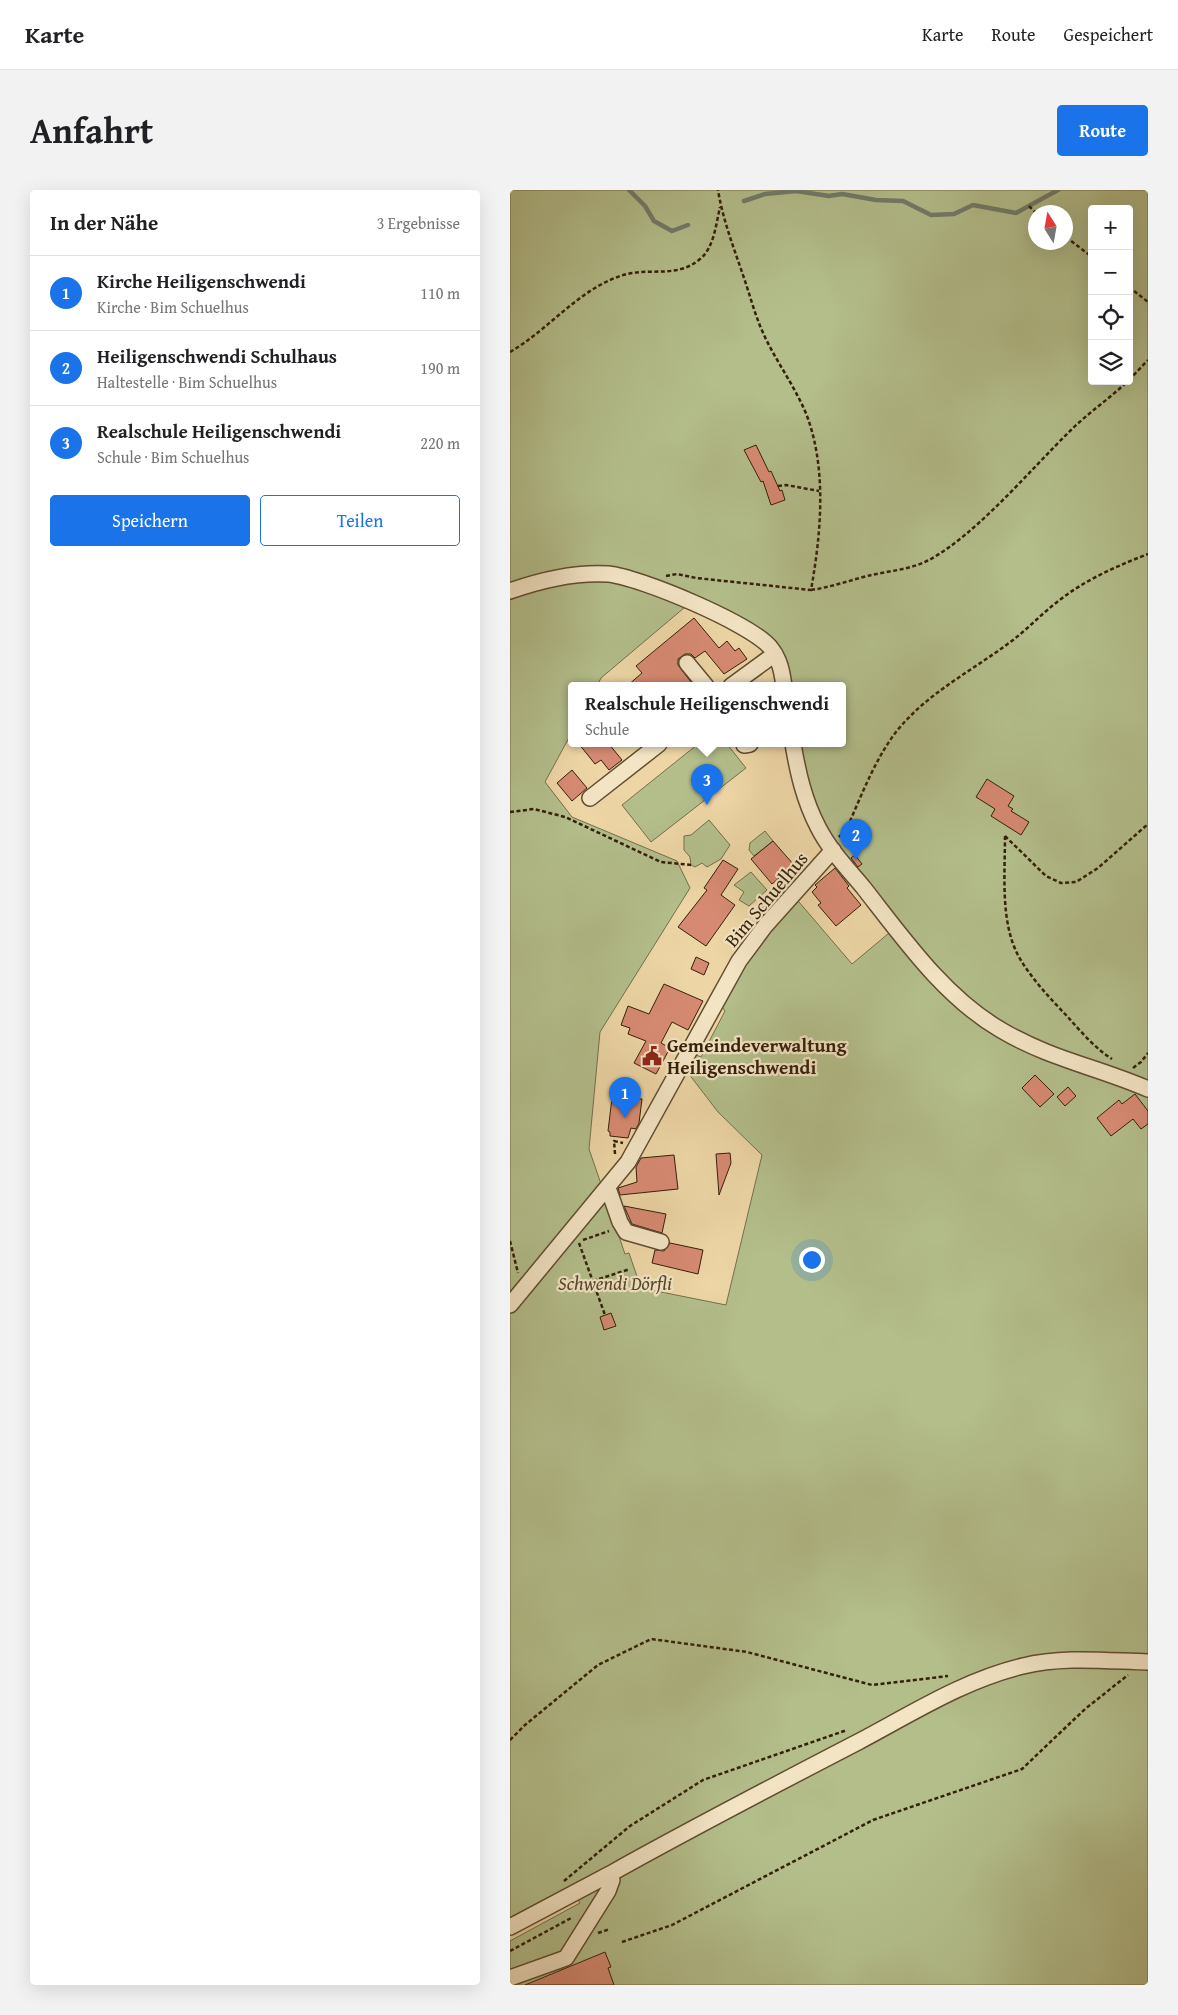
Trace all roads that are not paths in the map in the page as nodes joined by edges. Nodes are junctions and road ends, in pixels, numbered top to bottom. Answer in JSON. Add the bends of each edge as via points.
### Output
{"nodes":[{"id":1,"x":510,"y":591,"type":"edge"},
{"id":2,"x":776,"y":654,"type":"junction"},
{"id":3,"x":687,"y":663,"type":"dead end"},
{"id":4,"x":703,"y":682,"type":"edge"},
{"id":5,"x":737,"y":682,"type":"edge"},
{"id":6,"x":783,"y":682,"type":"edge"},
{"id":7,"x":655,"y":747,"type":"edge"},
{"id":8,"x":794,"y":747,"type":"edge"},
{"id":9,"x":590,"y":798,"type":"dead end"},
{"id":10,"x":831,"y":847,"type":"junction"},
{"id":11,"x":1148,"y":1089,"type":"edge"},
{"id":12,"x":608,"y":1188,"type":"junction"},
{"id":13,"x":661,"y":1242,"type":"dead end"},
{"id":14,"x":510,"y":1305,"type":"edge"},
{"id":15,"x":1146,"y":1662,"type":"edge"},
{"id":16,"x":610,"y":1874,"type":"junction"},
{"id":17,"x":510,"y":1927,"type":"edge"},
{"id":18,"x":510,"y":1978,"type":"edge"}],
"edges":[{"from":1,"to":2,"type":"street","via":[[590,574],[626,577],[738,625]]},
{"from":2,"to":5,"type":"street"},
{"from":2,"to":6,"type":"street"},
{"from":3,"to":4,"type":"street"},
{"from":7,"to":9,"type":"street"},
{"from":8,"to":10,"type":"street","via":[[805,798],[818,828]]},
{"from":10,"to":11,"type":"street","via":[[932,972],[984,1019],[1047,1054]]},
{"from":10,"to":12,"type":"street","name":"Bim Schuelhus","via":[[739,961],[638,1146]]},
{"from":12,"to":13,"type":"street","via":[[626,1232]]},
{"from":12,"to":14,"type":"street","name":"Bim Schuelhus","via":[[576,1235]]},
{"from":15,"to":16,"type":"street","via":[[1052,1661],[1025,1665],[981,1679]]},
{"from":16,"to":17,"type":"street"},
{"from":16,"to":18,"type":"street","via":[[612,1880],[608,1891],[569,1955]]}]}
